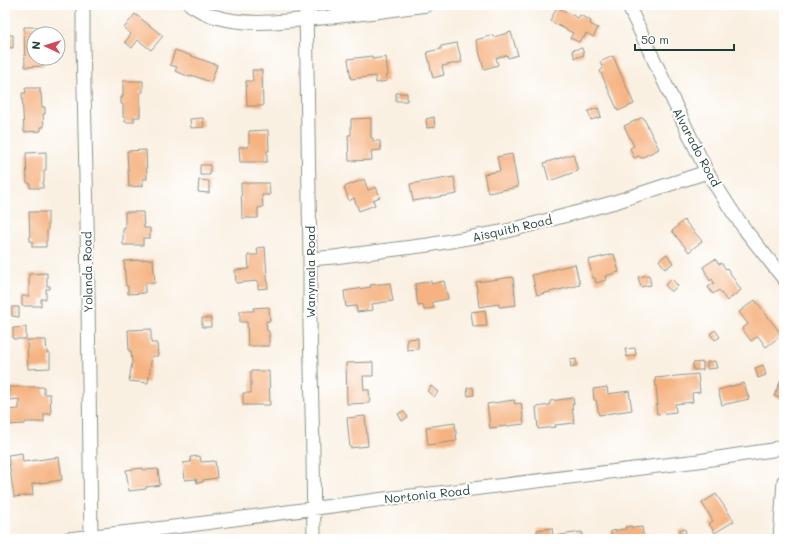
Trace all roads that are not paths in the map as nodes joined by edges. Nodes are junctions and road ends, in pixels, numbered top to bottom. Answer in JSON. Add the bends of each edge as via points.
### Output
{"nodes":[{"id":1,"x":83,"y":5,"type":"edge"},
{"id":2,"x":191,"y":5,"type":"edge"},
{"id":3,"x":306,"y":5,"type":"edge"},
{"id":4,"x":427,"y":5,"type":"edge"},
{"id":5,"x":628,"y":5,"type":"edge"},
{"id":6,"x":306,"y":20,"type":"junction"},
{"id":7,"x":707,"y":172,"type":"junction"},
{"id":8,"x":310,"y":259,"type":"junction"},
{"id":9,"x":784,"y":279,"type":"edge"},
{"id":10,"x":784,"y":445,"type":"edge"},
{"id":11,"x":784,"y":481,"type":"edge"},
{"id":12,"x":314,"y":508,"type":"junction"},
{"id":13,"x":91,"y":538,"type":"edge"},
{"id":14,"x":68,"y":539,"type":"edge"},
{"id":15,"x":314,"y":539,"type":"edge"},
{"id":16,"x":780,"y":539,"type":"edge"}],
"edges":[{"from":1,"to":13,"type":"street","name":"Yolanda Road"},
{"from":2,"to":6,"type":"street","via":[[207,14],[229,20],[271,23]]},
{"from":3,"to":6,"type":"street","name":"Wanymala Road"},
{"from":4,"to":6,"type":"street"},
{"from":5,"to":7,"type":"street","name":"Alvarado Road"},
{"from":6,"to":8,"type":"street","name":"Wanymala Road"},
{"from":7,"to":8,"type":"street","name":"Aisquith Road","via":[[615,202],[507,231],[428,245]]},
{"from":7,"to":9,"type":"street","name":"Alvarado Road","via":[[736,216]]},
{"from":8,"to":12,"type":"street","name":"Wanymala Road"},
{"from":10,"to":12,"type":"street","name":"Nortonia Road","via":[[772,450],[698,461]]},
{"from":11,"to":16,"type":"street"},
{"from":12,"to":13,"type":"street","name":"Nortonia Road"},
{"from":12,"to":15,"type":"street","name":"Wanymala Road"},
{"from":13,"to":14,"type":"street","name":"Nortonia Road"}]}
